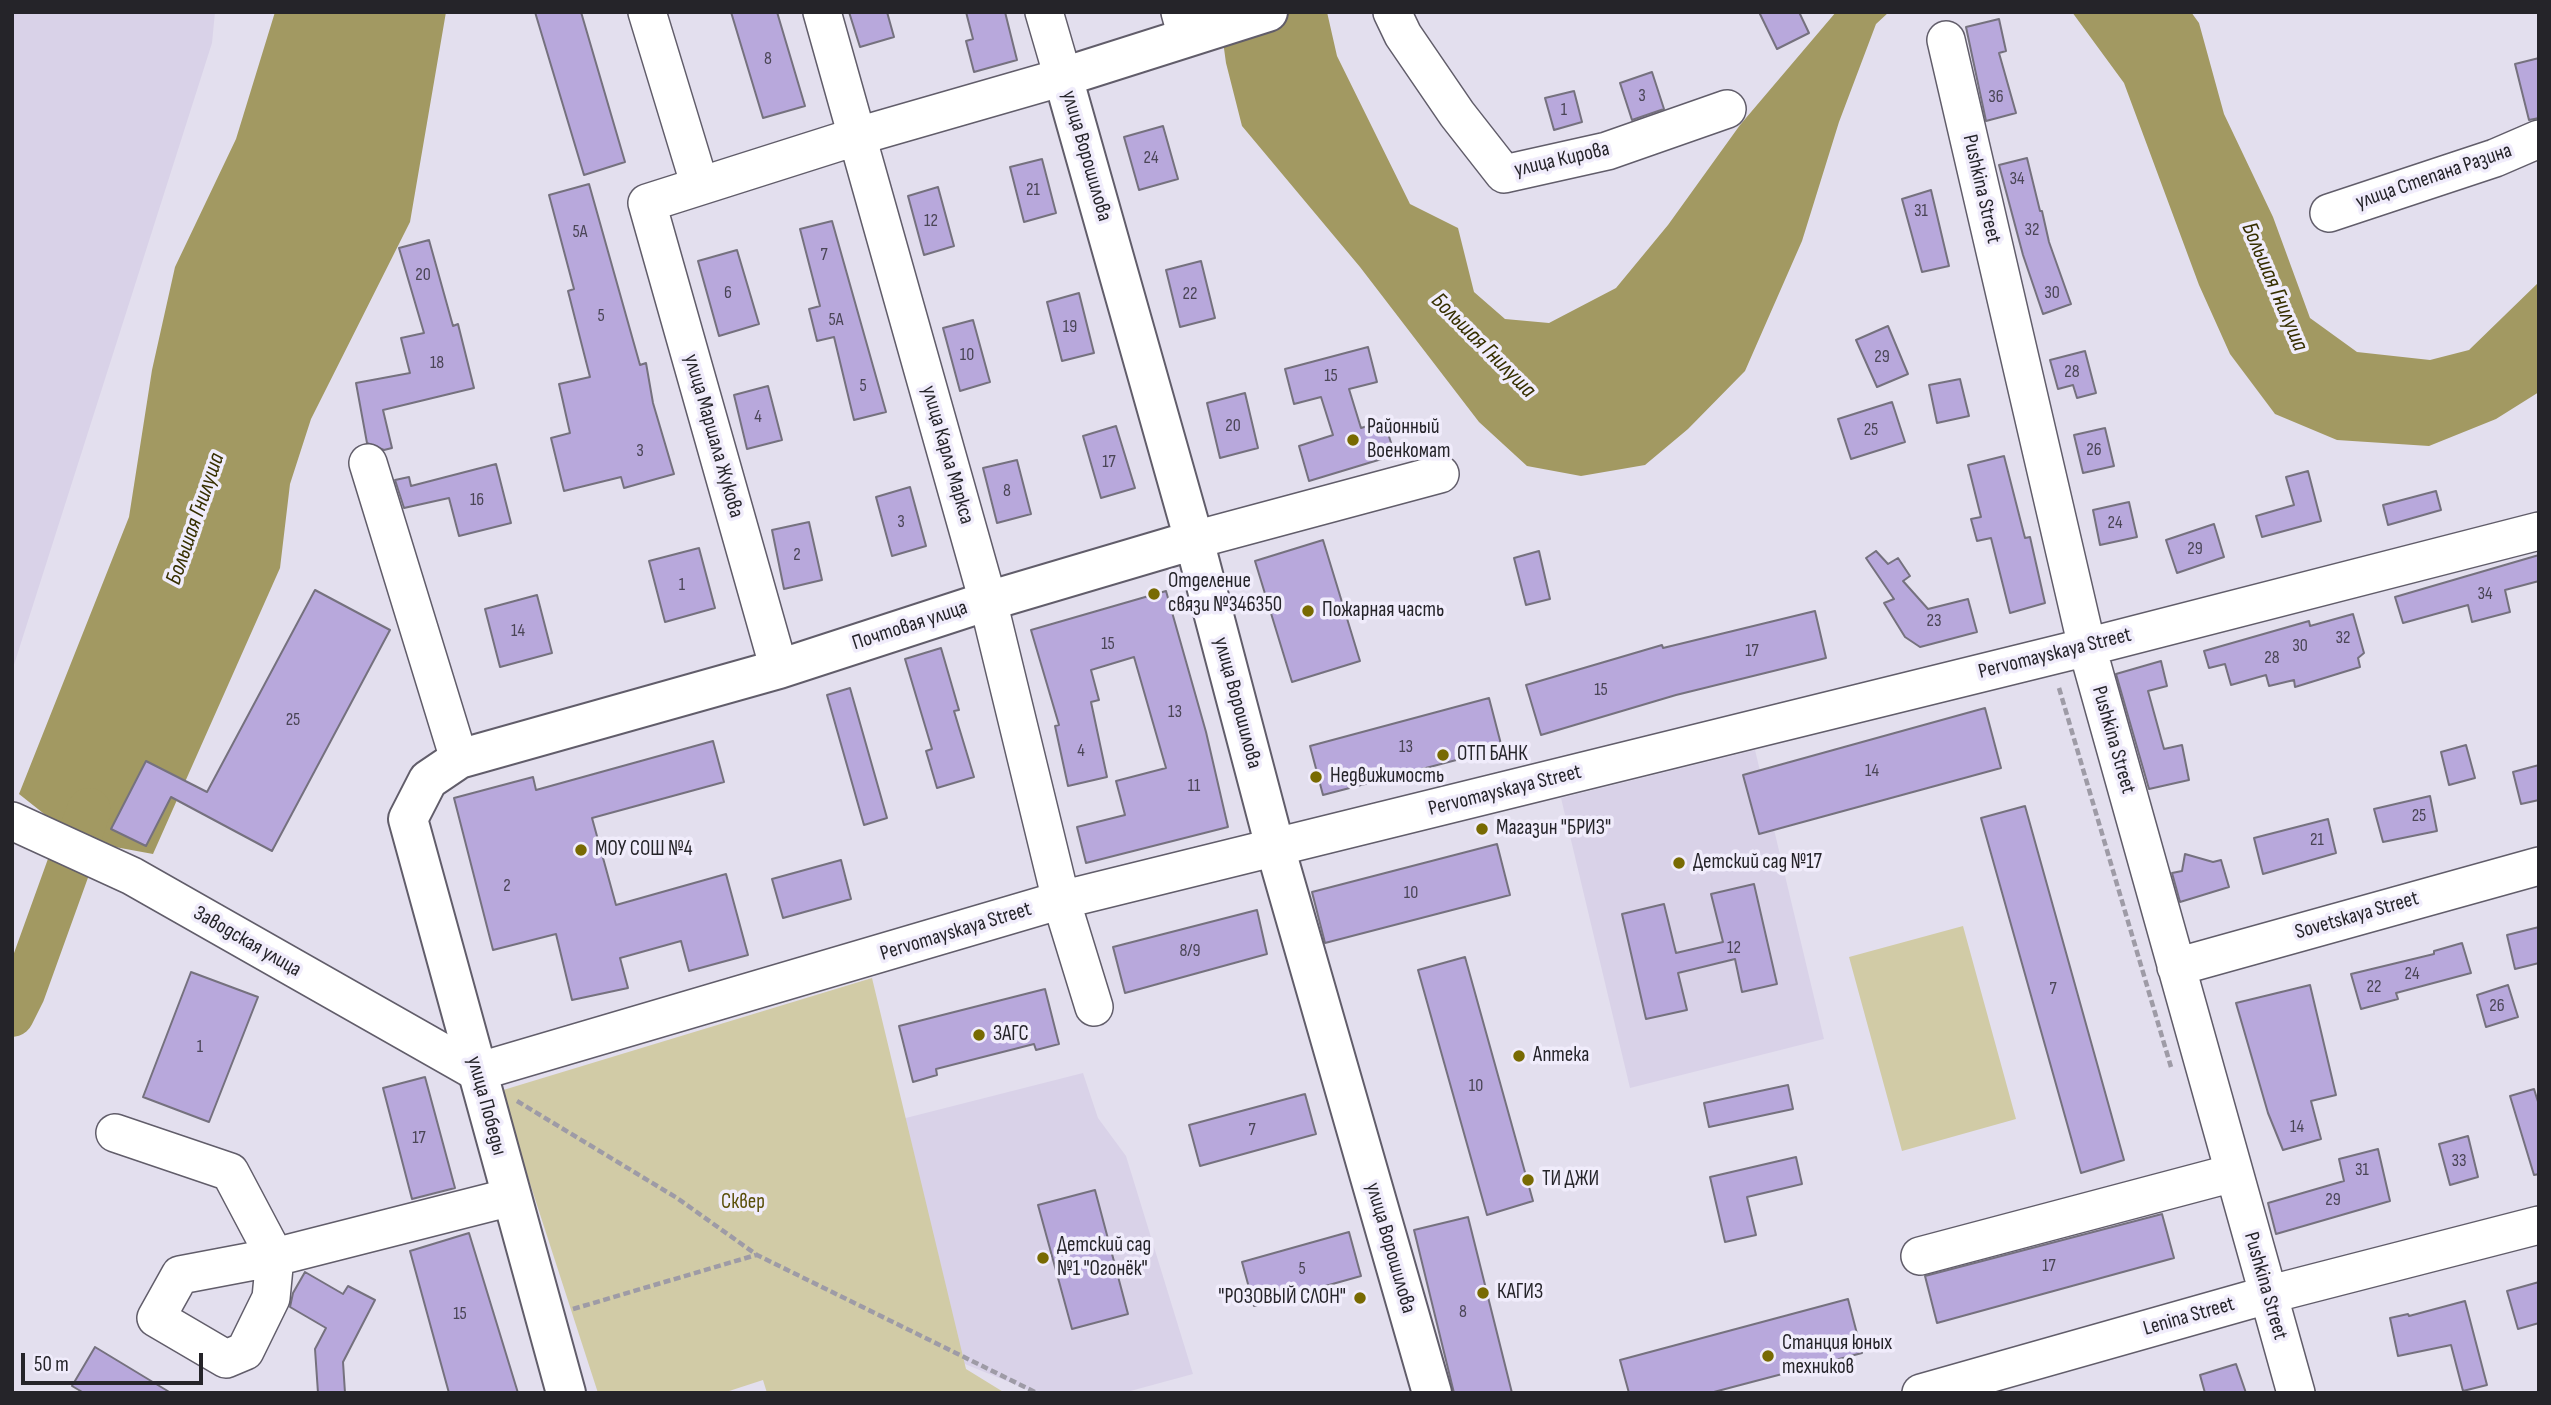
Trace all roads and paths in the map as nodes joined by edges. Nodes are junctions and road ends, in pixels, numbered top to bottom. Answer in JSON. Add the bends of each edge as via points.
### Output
{"nodes":[{"id":1,"x":647,"y":12,"type":"edge"},
{"id":2,"x":822,"y":12,"type":"edge"},
{"id":3,"x":1044,"y":12,"type":"edge"},
{"id":4,"x":1268,"y":12,"type":"edge"},
{"id":5,"x":1392,"y":12,"type":"edge"},
{"id":6,"x":1193,"y":26,"type":"edge"},
{"id":7,"x":1946,"y":40,"type":"dead end"},
{"id":8,"x":1063,"y":77,"type":"junction"},
{"id":9,"x":1727,"y":110,"type":"dead end"},
{"id":10,"x":858,"y":136,"type":"junction"},
{"id":11,"x":2539,"y":139,"type":"edge"},
{"id":12,"x":700,"y":186,"type":"junction"},
{"id":13,"x":2329,"y":213,"type":"dead end"},
{"id":14,"x":368,"y":463,"type":"dead end"},
{"id":15,"x":1440,"y":474,"type":"dead end"},
{"id":16,"x":2539,"y":531,"type":"edge"},
{"id":17,"x":1194,"y":540,"type":"junction"},
{"id":18,"x":988,"y":601,"type":"junction"},
{"id":19,"x":2087,"y":647,"type":"junction"},
{"id":20,"x":779,"y":669,"type":"junction"},
{"id":21,"x":2059,"y":688,"type":"dead end"},
{"id":22,"x":459,"y":759,"type":"junction"},
{"id":23,"x":408,"y":819,"type":"joint"},
{"id":24,"x":26,"y":827,"type":"edge"},
{"id":25,"x":1276,"y":847,"type":"junction"},
{"id":26,"x":2539,"y":866,"type":"edge"},
{"id":27,"x":1061,"y":900,"type":"junction"},
{"id":28,"x":2176,"y":967,"type":"junction"},
{"id":29,"x":1094,"y":1007,"type":"dead end"},
{"id":30,"x":477,"y":1072,"type":"junction"},
{"id":31,"x":2173,"y":1074,"type":"dead end"},
{"id":32,"x":115,"y":1133,"type":"dead end"},
{"id":33,"x":2233,"y":1173,"type":"junction"},
{"id":34,"x":511,"y":1197,"type":"junction"},
{"id":35,"x":2539,"y":1225,"type":"edge"},
{"id":36,"x":757,"y":1255,"type":"junction"},
{"id":37,"x":1920,"y":1256,"type":"dead end"},
{"id":38,"x":2267,"y":1295,"type":"junction"},
{"id":39,"x":545,"y":1317,"type":"junction"},
{"id":40,"x":566,"y":1393,"type":"edge"},
{"id":41,"x":1037,"y":1393,"type":"edge"},
{"id":42,"x":1432,"y":1393,"type":"edge"},
{"id":43,"x":1921,"y":1393,"type":"edge"},
{"id":44,"x":2296,"y":1393,"type":"edge"}],
"edges":[{"from":1,"to":12,"type":"street"},
{"from":2,"to":10,"type":"street","name":"улица Карла Маркса"},
{"from":3,"to":8,"type":"street","name":"улица Ворошилова"},
{"from":4,"to":6,"type":"main road"},
{"from":5,"to":9,"type":"street","name":"улица Кирова","via":[[1457,114],[1504,174],[1606,151]]},
{"from":6,"to":8,"type":"main road"},
{"from":7,"to":19,"type":"street","name":"Pushkina Street"},
{"from":8,"to":10,"type":"street"},
{"from":8,"to":17,"type":"main road","name":"улица Ворошилова"},
{"from":10,"to":12,"type":"street"},
{"from":10,"to":18,"type":"street","name":"улица Карла Маркса"},
{"from":11,"to":13,"type":"street","name":"улица Степана Разина"},
{"from":12,"to":20,"type":"street","name":"улица Маршала Жукова","via":[[647,203]]},
{"from":14,"to":22,"type":"street"},
{"from":15,"to":17,"type":"street","name":"Почтовая улица"},
{"from":16,"to":19,"type":"street","name":"Pervomayskaya Street"},
{"from":17,"to":18,"type":"main road","name":"Почтовая улица"},
{"from":17,"to":25,"type":"main road","name":"улица Ворошилова"},
{"from":18,"to":20,"type":"main road","name":"Почтовая улица"},
{"from":18,"to":27,"type":"street","name":"улица Карла Маркса"},
{"from":19,"to":25,"type":"street","name":"Pervomayskaya Street"},
{"from":19,"to":28,"type":"street","name":"Pushkina Street"},
{"from":20,"to":22,"type":"main road","name":"Почтовая улица"},
{"from":21,"to":31,"type":"path"},
{"from":22,"to":23,"type":"main road","name":"Почтовая улица","via":[[428,780]]},
{"from":23,"to":30,"type":"main road","name":"улица Победы"},
{"from":24,"to":30,"type":"street","name":"Заводская улица","via":[[132,876]]},
{"from":25,"to":27,"type":"street","name":"Pervomayskaya Street"},
{"from":25,"to":42,"type":"main road","name":"улица Ворошилова"},
{"from":26,"to":28,"type":"street","name":"Sovetskaya Street"},
{"from":27,"to":29,"type":"street","name":"улица Карла Маркса"},
{"from":27,"to":30,"type":"street","name":"Pervomayskaya Street"},
{"from":28,"to":33,"type":"street","name":"Pushkina Street"},
{"from":30,"to":34,"type":"main road","name":"улица Победы"},
{"from":30,"to":36,"type":"path","via":[[500,1091],[677,1198]]},
{"from":32,"to":34,"type":"street","via":[[230,1172],[275,1257]]},
{"from":33,"to":37,"type":"street"},
{"from":33,"to":38,"type":"street","name":"Pushkina Street"},
{"from":34,"to":39,"type":"main road","name":"улица Победы"},
{"from":35,"to":38,"type":"street","name":"Lenina Street"},
{"from":36,"to":39,"type":"path"},
{"from":36,"to":41,"type":"path"},
{"from":38,"to":43,"type":"street","name":"Lenina Street"},
{"from":38,"to":44,"type":"street","name":"Pushkina Street"},
{"from":39,"to":40,"type":"main road","name":"улица Победы"}]}
